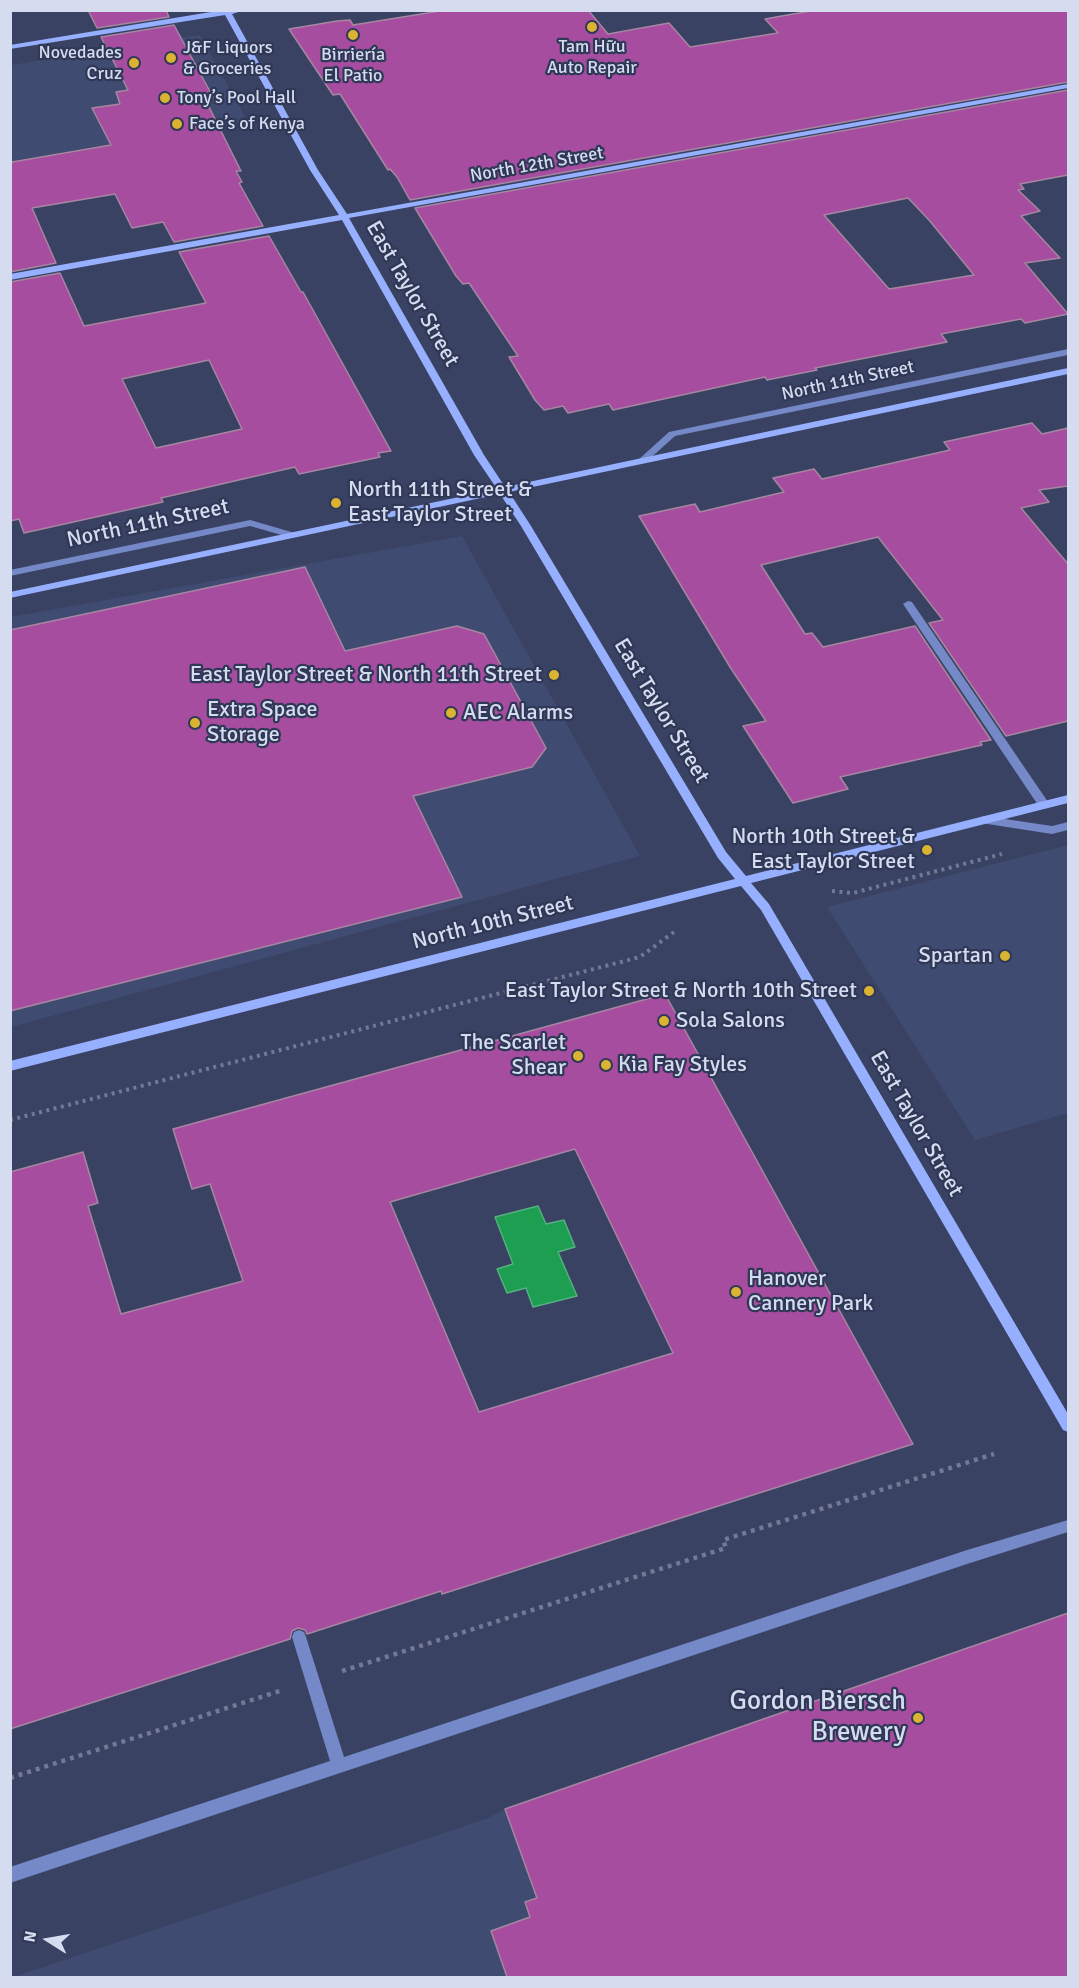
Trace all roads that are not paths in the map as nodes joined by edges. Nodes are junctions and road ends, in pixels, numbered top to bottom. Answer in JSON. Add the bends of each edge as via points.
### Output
{"nodes":[{"id":1,"x":242,"y":10,"type":"edge"},
{"id":2,"x":226,"y":12,"type":"edge"},
{"id":3,"x":10,"y":47,"type":"edge"},
{"id":4,"x":1068,"y":86,"type":"edge"},
{"id":5,"x":344,"y":216,"type":"junction"},
{"id":6,"x":10,"y":276,"type":"edge"},
{"id":7,"x":1068,"y":352,"type":"edge"},
{"id":8,"x":1068,"y":371,"type":"edge"},
{"id":9,"x":643,"y":460,"type":"junction"},
{"id":10,"x":502,"y":491,"type":"junction"},
{"id":11,"x":292,"y":536,"type":"junction"},
{"id":12,"x":10,"y":573,"type":"edge"},
{"id":13,"x":10,"y":595,"type":"edge"},
{"id":14,"x":908,"y":604,"type":"dead end"},
{"id":15,"x":1068,"y":799,"type":"edge"},
{"id":16,"x":1044,"y":805,"type":"junction"},
{"id":17,"x":985,"y":820,"type":"junction"},
{"id":18,"x":1068,"y":826,"type":"edge"},
{"id":19,"x":744,"y":880,"type":"junction"},
{"id":20,"x":10,"y":1066,"type":"edge"},
{"id":21,"x":1068,"y":1426,"type":"edge"},
{"id":22,"x":1068,"y":1526,"type":"edge"},
{"id":23,"x":299,"y":1637,"type":"dead end"},
{"id":24,"x":339,"y":1766,"type":"junction"},
{"id":25,"x":10,"y":1875,"type":"edge"}],
"edges":[{"from":1,"to":2,"type":"main road"},
{"from":2,"to":3,"type":"main road"},
{"from":2,"to":5,"type":"main road","name":"East Taylor Street"},
{"from":4,"to":5,"type":"main road","name":"North 12th Street"},
{"from":5,"to":6,"type":"main road","name":"North 12th Street"},
{"from":5,"to":10,"type":"main road","name":"East Taylor Street"},
{"from":7,"to":9,"type":"lane","name":"North 11th Street","via":[[672,434]]},
{"from":8,"to":9,"type":"main road","name":"North 11th Street"},
{"from":9,"to":10,"type":"main road","name":"North 11th Street"},
{"from":10,"to":11,"type":"main road","name":"North 11th Street"},
{"from":10,"to":19,"type":"main road","name":"East Taylor Street","via":[[722,855]]},
{"from":11,"to":12,"type":"lane","name":"North 11th Street","via":[[250,523]]},
{"from":11,"to":13,"type":"main road","name":"North 11th Street"},
{"from":14,"to":16,"type":"lane"},
{"from":15,"to":16,"type":"main road","name":"North 10th Street"},
{"from":16,"to":17,"type":"main road","name":"North 10th Street"},
{"from":17,"to":18,"type":"lane","name":"North 10th Street","via":[[1052,830]]},
{"from":17,"to":19,"type":"main road","name":"North 10th Street"},
{"from":19,"to":20,"type":"main road","name":"North 10th Street"},
{"from":19,"to":21,"type":"main road","name":"East Taylor Street","via":[[765,907]]},
{"from":22,"to":24,"type":"lane"},
{"from":23,"to":24,"type":"lane"},
{"from":24,"to":25,"type":"lane"}]}
